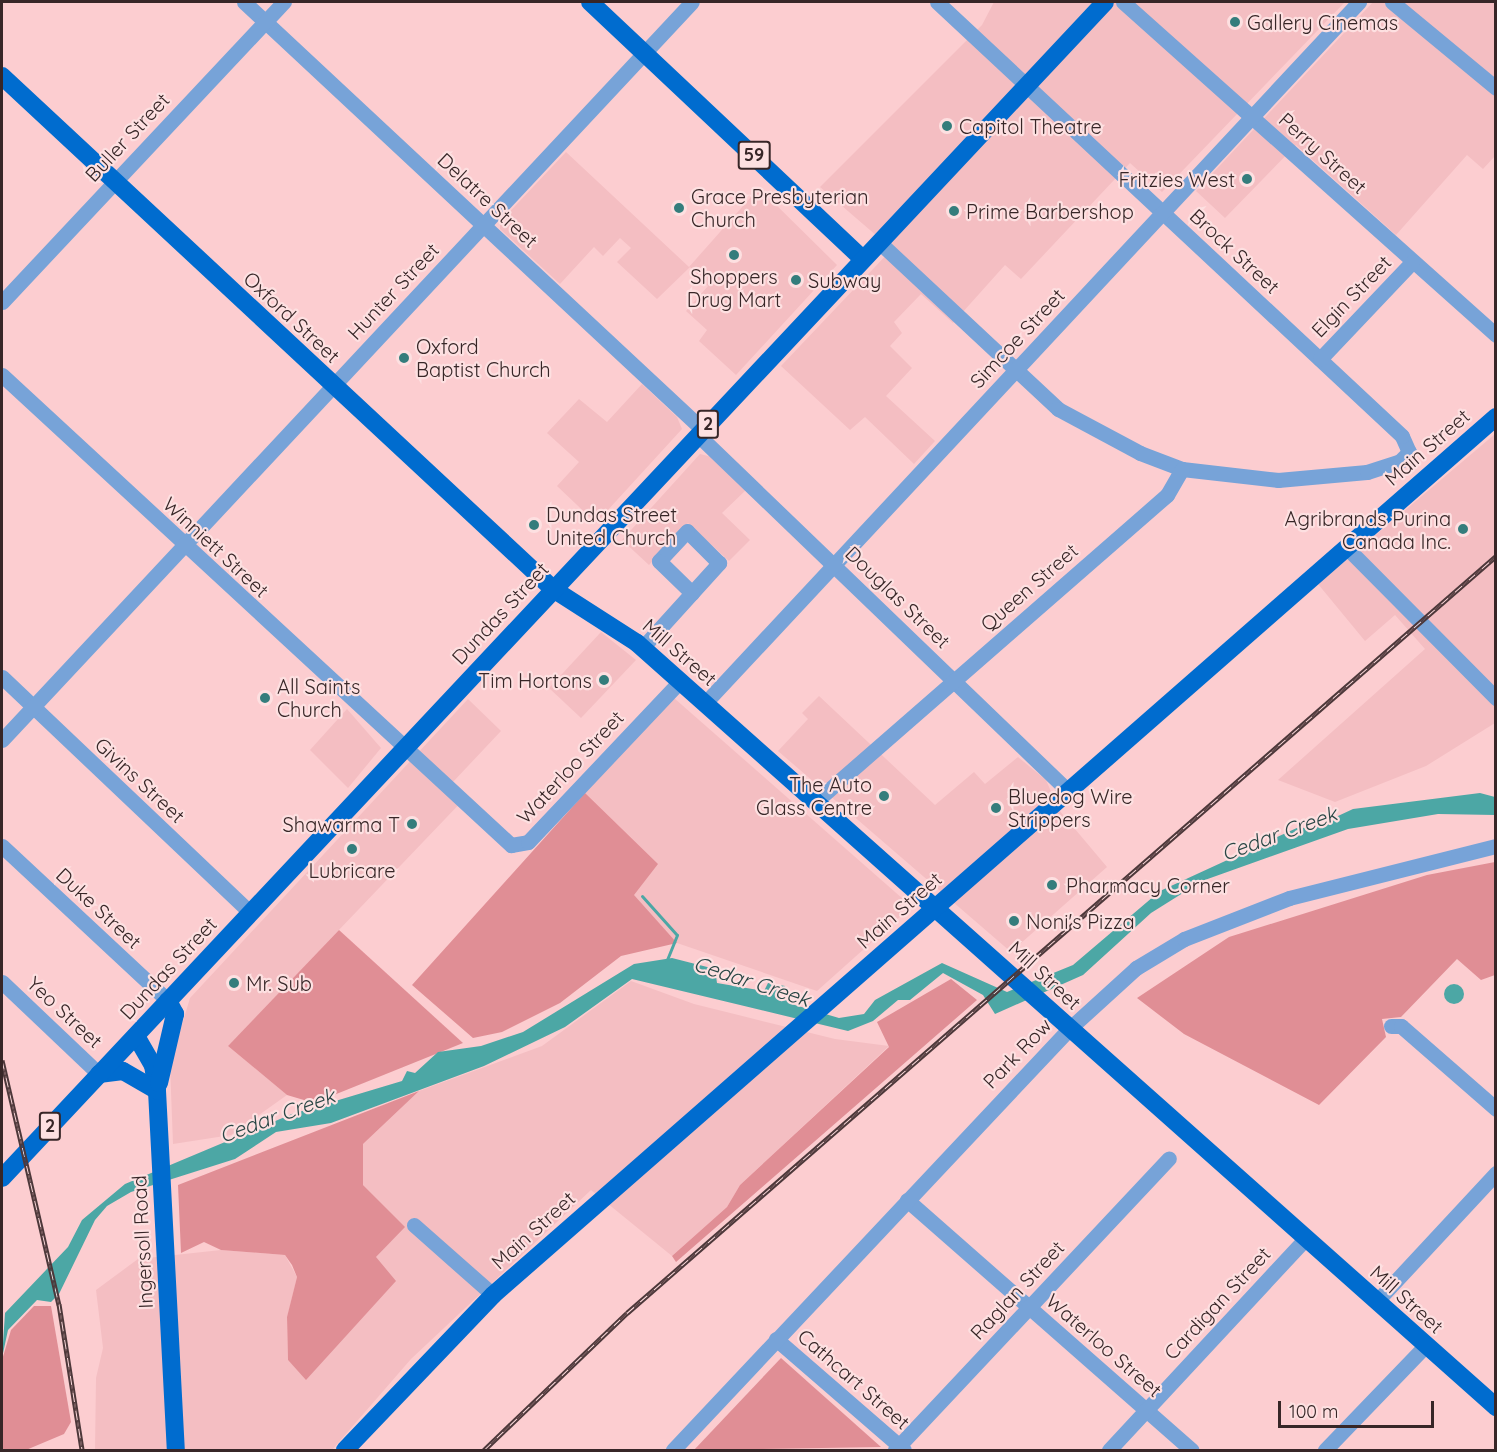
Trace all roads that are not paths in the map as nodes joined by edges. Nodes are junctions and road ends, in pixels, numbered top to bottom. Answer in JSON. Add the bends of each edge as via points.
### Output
{"nodes":[{"id":1,"x":244,"y":2,"type":"edge"},
{"id":2,"x":284,"y":2,"type":"edge"},
{"id":3,"x":590,"y":2,"type":"edge"},
{"id":4,"x":692,"y":2,"type":"edge"},
{"id":5,"x":937,"y":2,"type":"edge"},
{"id":6,"x":1105,"y":2,"type":"edge"},
{"id":7,"x":1123,"y":2,"type":"edge"},
{"id":8,"x":1359,"y":2,"type":"edge"},
{"id":9,"x":1392,"y":2,"type":"edge"},
{"id":10,"x":265,"y":21,"type":"junction"},
{"id":11,"x":644,"y":52,"type":"junction"},
{"id":12,"x":2,"y":76,"type":"edge"},
{"id":13,"x":1028,"y":85,"type":"junction"},
{"id":14,"x":1496,"y":88,"type":"edge"},
{"id":15,"x":1253,"y":119,"type":"junction"},
{"id":16,"x":115,"y":181,"type":"junction"},
{"id":17,"x":1165,"y":213,"type":"junction"},
{"id":18,"x":483,"y":225,"type":"junction"},
{"id":19,"x":879,"y":242,"type":"junction"},
{"id":20,"x":863,"y":259,"type":"junction"},
{"id":21,"x":1412,"y":262,"type":"junction"},
{"id":22,"x":2,"y":302,"type":"edge"},
{"id":23,"x":1496,"y":335,"type":"edge"},
{"id":24,"x":1320,"y":359,"type":"junction"},
{"id":25,"x":1016,"y":370,"type":"junction"},
{"id":26,"x":2,"y":375,"type":"edge"},
{"id":27,"x":333,"y":386,"type":"junction"},
{"id":28,"x":1496,"y":417,"type":"edge"},
{"id":29,"x":701,"y":432,"type":"junction"},
{"id":30,"x":1182,"y":469,"type":"junction"},
{"id":31,"x":183,"y":545,"type":"junction"},
{"id":32,"x":1346,"y":547,"type":"junction"},
{"id":33,"x":833,"y":564,"type":"junction"},
{"id":34,"x":553,"y":589,"type":"junction"},
{"id":35,"x":692,"y":593,"type":"dead end"},
{"id":36,"x":642,"y":648,"type":"junction"},
{"id":37,"x":2,"y":677,"type":"edge"},
{"id":38,"x":680,"y":681,"type":"junction"},
{"id":39,"x":955,"y":681,"type":"junction"},
{"id":40,"x":1496,"y":698,"type":"edge"},
{"id":41,"x":705,"y":703,"type":"junction"},
{"id":42,"x":33,"y":707,"type":"junction"},
{"id":43,"x":2,"y":740,"type":"edge"},
{"id":44,"x":403,"y":750,"type":"junction"},
{"id":45,"x":1066,"y":790,"type":"junction"},
{"id":46,"x":815,"y":802,"type":"junction"},
{"id":47,"x":2,"y":846,"type":"edge"},
{"id":48,"x":1496,"y":846,"type":"edge"},
{"id":49,"x":935,"y":909,"type":"junction"},
{"id":50,"x":250,"y":913,"type":"junction"},
{"id":51,"x":2,"y":982,"type":"edge"},
{"id":52,"x":168,"y":1001,"type":"junction"},
{"id":53,"x":1391,"y":1026,"type":"dead end"},
{"id":54,"x":1069,"y":1029,"type":"junction"},
{"id":55,"x":136,"y":1036,"type":"junction"},
{"id":56,"x":99,"y":1074,"type":"junction"},
{"id":57,"x":157,"y":1091,"type":"junction"},
{"id":58,"x":1496,"y":1110,"type":"edge"},
{"id":59,"x":1169,"y":1158,"type":"dead end"},
{"id":60,"x":1496,"y":1173,"type":"edge"},
{"id":61,"x":2,"y":1176,"type":"edge"},
{"id":62,"x":907,"y":1200,"type":"junction"},
{"id":63,"x":414,"y":1225,"type":"dead end"},
{"id":64,"x":1306,"y":1238,"type":"junction"},
{"id":65,"x":493,"y":1295,"type":"junction"},
{"id":66,"x":1377,"y":1301,"type":"junction"},
{"id":67,"x":1029,"y":1308,"type":"junction"},
{"id":68,"x":776,"y":1339,"type":"junction"},
{"id":69,"x":1425,"y":1346,"type":"junction"},
{"id":70,"x":1492,"y":1399,"type":"edge"},
{"id":71,"x":1145,"y":1410,"type":"junction"},
{"id":72,"x":899,"y":1449,"type":"edge"},
{"id":73,"x":176,"y":1450,"type":"edge"},
{"id":74,"x":345,"y":1450,"type":"edge"},
{"id":75,"x":673,"y":1450,"type":"edge"},
{"id":76,"x":1109,"y":1450,"type":"edge"},
{"id":77,"x":1192,"y":1450,"type":"edge"},
{"id":78,"x":1325,"y":1450,"type":"edge"}],
"edges":[{"from":1,"to":10,"type":"street","name":"Delatre Street"},
{"from":2,"to":10,"type":"street","name":"Buller Street"},
{"from":3,"to":11,"type":"main road","number":"59"},
{"from":4,"to":11,"type":"street","name":"Hunter Street"},
{"from":5,"to":13,"type":"street","name":"Brock Street"},
{"from":6,"to":13,"type":"main road","name":"Dundas Street","number":"2"},
{"from":7,"to":15,"type":"street","name":"Perry Street"},
{"from":8,"to":15,"type":"street","name":"Simcoe Street"},
{"from":9,"to":14,"type":"street"},
{"from":10,"to":16,"type":"street","name":"Buller Street"},
{"from":10,"to":18,"type":"street","name":"Delatre Street"},
{"from":11,"to":18,"type":"street","name":"Hunter Street"},
{"from":11,"to":20,"type":"main road","number":"59"},
{"from":12,"to":16,"type":"main road","name":"Oxford Street"},
{"from":13,"to":17,"type":"street","name":"Brock Street"},
{"from":13,"to":19,"type":"main road","name":"Dundas Street","number":"2"},
{"from":15,"to":17,"type":"street","name":"Simcoe Street"},
{"from":15,"to":21,"type":"street","name":"Perry Street"},
{"from":16,"to":22,"type":"street","name":"Buller Street"},
{"from":16,"to":27,"type":"main road","name":"Oxford Street"},
{"from":17,"to":24,"type":"street","name":"Brock Street"},
{"from":17,"to":25,"type":"street","name":"Simcoe Street"},
{"from":18,"to":27,"type":"street","name":"Hunter Street"},
{"from":18,"to":29,"type":"street","name":"Delatre Street"},
{"from":19,"to":20,"type":"main road","name":"Dundas Street","number":"2"},
{"from":19,"to":25,"type":"street"},
{"from":20,"to":29,"type":"main road","name":"Dundas Street","number":"2"},
{"from":21,"to":23,"type":"street","name":"Perry Street"},
{"from":21,"to":24,"type":"street","name":"Elgin Street"},
{"from":24,"to":30,"type":"street","name":"Brock Street","via":[[1402,436],[1410,449],[1391,465],[1330,478],[1251,479]]},
{"from":25,"to":30,"type":"street","via":[[1083,426]]},
{"from":25,"to":33,"type":"street","name":"Simcoe Street"},
{"from":26,"to":31,"type":"street","name":"Winniett Street"},
{"from":27,"to":31,"type":"street","name":"Hunter Street"},
{"from":27,"to":34,"type":"main road","name":"Oxford Street"},
{"from":28,"to":32,"type":"main road","name":"Main Street"},
{"from":29,"to":33,"type":"street","name":"Douglas Street"},
{"from":29,"to":34,"type":"main road","name":"Dundas Street","number":"2"},
{"from":30,"to":39,"type":"street","name":"Queen Street","via":[[1167,495]]},
{"from":31,"to":42,"type":"street","name":"Hunter Street"},
{"from":31,"to":44,"type":"street","name":"Winniett Street"},
{"from":32,"to":40,"type":"street"},
{"from":32,"to":45,"type":"main road","name":"Main Street"},
{"from":33,"to":39,"type":"street","name":"Douglas Street"},
{"from":33,"to":41,"type":"street","name":"Simcoe Street"},
{"from":34,"to":36,"type":"main road","name":"Mill Street"},
{"from":34,"to":44,"type":"main road","name":"Dundas Street","number":"2"},
{"from":35,"to":36,"type":"street"},
{"from":36,"to":38,"type":"main road","name":"Mill Street"},
{"from":37,"to":42,"type":"street","name":"Givins Street"},
{"from":38,"to":41,"type":"main road","name":"Mill Street"},
{"from":38,"to":44,"type":"street","name":"Waterloo Street","via":[[520,846],[505,842]]},
{"from":39,"to":45,"type":"street","name":"Douglas Street"},
{"from":39,"to":46,"type":"street","name":"Queen Street"},
{"from":41,"to":46,"type":"main road","name":"Mill Street"},
{"from":42,"to":43,"type":"street","name":"Hunter Street"},
{"from":42,"to":50,"type":"street","name":"Givins Street"},
{"from":44,"to":50,"type":"main road","name":"Dundas Street","number":"2"},
{"from":45,"to":49,"type":"main road","name":"Main Street"},
{"from":46,"to":49,"type":"main road","name":"Mill Street"},
{"from":47,"to":52,"type":"street","name":"Duke Street"},
{"from":48,"to":54,"type":"street","name":"Park Row","via":[[1358,877],[1220,922],[1136,968]]},
{"from":49,"to":54,"type":"main road","name":"Mill Street"},
{"from":49,"to":65,"type":"main road","name":"Main Street"},
{"from":50,"to":52,"type":"main road","name":"Dundas Street","number":"2"},
{"from":51,"to":56,"type":"street","name":"Yeo Street"},
{"from":52,"to":55,"type":"main road","name":"Dundas Street","number":"2"},
{"from":52,"to":57,"type":"main road","via":[[175,1014]]},
{"from":53,"to":58,"type":"street","via":[[1401,1026]]},
{"from":54,"to":62,"type":"street","name":"Park Row"},
{"from":54,"to":64,"type":"main road","name":"Mill Street"},
{"from":55,"to":56,"type":"main road","name":"Dundas Street","number":"2"},
{"from":55,"to":57,"type":"main road","name":"Ingersoll Road","via":[[153,1065]]},
{"from":56,"to":57,"type":"main road","via":[[123,1071]]},
{"from":56,"to":61,"type":"main road","name":"Dundas Street","number":"2"},
{"from":57,"to":73,"type":"main road","name":"Ingersoll Road"},
{"from":59,"to":67,"type":"street","name":"Raglan Street"},
{"from":60,"to":66,"type":"street"},
{"from":62,"to":67,"type":"street","name":"Waterloo Street"},
{"from":62,"to":68,"type":"street","name":"Park Row"},
{"from":63,"to":65,"type":"street"},
{"from":64,"to":66,"type":"main road","name":"Mill Street"},
{"from":64,"to":71,"type":"street","name":"Cardigan Street"},
{"from":65,"to":74,"type":"main road","name":"Main Street"},
{"from":66,"to":69,"type":"main road","name":"Mill Street"},
{"from":67,"to":71,"type":"street","name":"Waterloo Street"},
{"from":67,"to":72,"type":"street","name":"Raglan Street"},
{"from":68,"to":72,"type":"street","name":"Cathcart Street"},
{"from":68,"to":75,"type":"street","name":"Park Row"},
{"from":69,"to":70,"type":"main road","name":"Mill Street"},
{"from":69,"to":78,"type":"street"},
{"from":71,"to":76,"type":"street","name":"Cardigan Street"},
{"from":71,"to":77,"type":"street","name":"Waterloo Street"}]}
